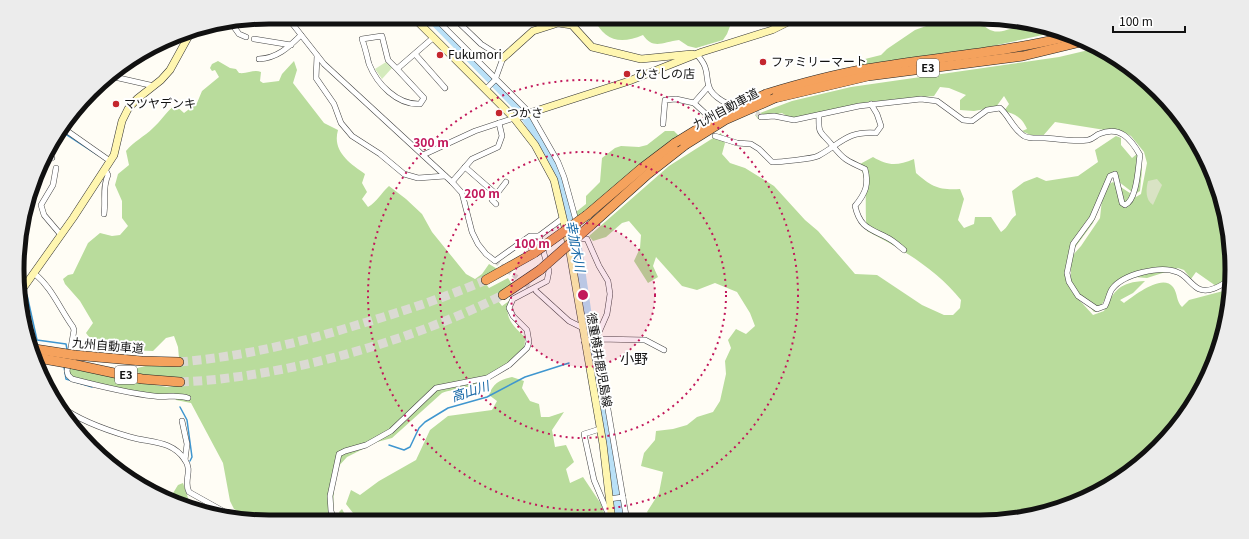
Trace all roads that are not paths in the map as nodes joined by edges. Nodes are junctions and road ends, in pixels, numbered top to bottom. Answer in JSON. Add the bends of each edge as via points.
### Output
{"nodes":[{"id":1,"x":292,"y":24,"type":"edge"},
{"id":2,"x":420,"y":24,"type":"edge"},
{"id":3,"x":441,"y":24,"type":"edge"},
{"id":4,"x":461,"y":24,"type":"edge"},
{"id":5,"x":555,"y":24,"type":"edge"},
{"id":6,"x":565,"y":24,"type":"edge"},
{"id":7,"x":784,"y":24,"type":"edge"},
{"id":8,"x":235,"y":26,"type":"edge"},
{"id":9,"x":301,"y":35,"type":"junction"},
{"id":10,"x":246,"y":37,"type":"dead end"},
{"id":11,"x":434,"y":37,"type":"junction"},
{"id":12,"x":1060,"y":38,"type":"edge"},
{"id":13,"x":254,"y":39,"type":"dead end"},
{"id":14,"x":187,"y":40,"type":"edge"},
{"id":15,"x":1074,"y":44,"type":"edge"},
{"id":16,"x":291,"y":46,"type":"junction"},
{"id":17,"x":415,"y":54,"type":"junction"},
{"id":18,"x":696,"y":54,"type":"junction"},
{"id":19,"x":317,"y":56,"type":"junction"},
{"id":20,"x":503,"y":58,"type":"junction"},
{"id":21,"x":259,"y":59,"type":"dead end"},
{"id":22,"x":397,"y":70,"type":"junction"},
{"id":23,"x":117,"y":78,"type":"edge"},
{"id":24,"x":495,"y":80,"type":"junction"},
{"id":25,"x":154,"y":86,"type":"junction"},
{"id":26,"x":487,"y":87,"type":"junction"},
{"id":27,"x":708,"y":87,"type":"junction"},
{"id":28,"x":445,"y":88,"type":"dead end"},
{"id":29,"x":694,"y":103,"type":"junction"},
{"id":30,"x":728,"y":104,"type":"dead end"},
{"id":31,"x":871,"y":104,"type":"junction"},
{"id":32,"x":528,"y":113,"type":"junction"},
{"id":33,"x":707,"y":115,"type":"dead end"},
{"id":34,"x":819,"y":115,"type":"junction"},
{"id":35,"x":761,"y":117,"type":"tunnel mouth"},
{"id":36,"x":516,"y":118,"type":"junction"},
{"id":37,"x":499,"y":123,"type":"junction"},
{"id":38,"x":663,"y":124,"type":"dead end"},
{"id":39,"x":67,"y":131,"type":"edge"},
{"id":40,"x":715,"y":136,"type":"dead end"},
{"id":41,"x":833,"y":146,"type":"junction"},
{"id":42,"x":423,"y":155,"type":"junction"},
{"id":43,"x":110,"y":162,"type":"junction"},
{"id":44,"x":465,"y":167,"type":"junction"},
{"id":45,"x":56,"y":168,"type":"dead end"},
{"id":46,"x":105,"y":169,"type":"junction"},
{"id":47,"x":445,"y":176,"type":"junction"},
{"id":48,"x":452,"y":182,"type":"junction"},
{"id":49,"x":506,"y":182,"type":"dead end"},
{"id":50,"x":496,"y":194,"type":"junction"},
{"id":51,"x":496,"y":204,"type":"dead end"},
{"id":52,"x":104,"y":214,"type":"dead end"},
{"id":53,"x":563,"y":218,"type":"junction"},
{"id":54,"x":61,"y":235,"type":"junction"},
{"id":55,"x":539,"y":236,"type":"junction"},
{"id":56,"x":568,"y":237,"type":"junction"},
{"id":57,"x":579,"y":238,"type":"junction"},
{"id":58,"x":904,"y":250,"type":"dead end"},
{"id":59,"x":35,"y":274,"type":"junction"},
{"id":60,"x":486,"y":280,"type":"tunnel mouth"},
{"id":61,"x":1224,"y":283,"type":"edge"},
{"id":62,"x":25,"y":287,"type":"edge"},
{"id":63,"x":536,"y":291,"type":"tunnel mouth"},
{"id":64,"x":503,"y":295,"type":"tunnel mouth"},
{"id":65,"x":582,"y":327,"type":"junction"},
{"id":66,"x":595,"y":339,"type":"junction"},
{"id":67,"x":584,"y":341,"type":"junction"},
{"id":68,"x":38,"y":350,"type":"edge"},
{"id":69,"x":664,"y":350,"type":"dead end"},
{"id":70,"x":41,"y":358,"type":"edge"},
{"id":71,"x":73,"y":360,"type":"junction"},
{"id":72,"x":179,"y":362,"type":"tunnel mouth"},
{"id":73,"x":180,"y":382,"type":"tunnel mouth"},
{"id":74,"x":188,"y":398,"type":"dead end"},
{"id":75,"x":71,"y":414,"type":"edge"},
{"id":76,"x":182,"y":421,"type":"dead end"},
{"id":77,"x":600,"y":429,"type":"junction"},
{"id":78,"x":185,"y":460,"type":"junction"},
{"id":79,"x":623,"y":497,"type":"junction"},
{"id":80,"x":609,"y":499,"type":"junction"},
{"id":81,"x":221,"y":510,"type":"edge"},
{"id":82,"x":332,"y":515,"type":"edge"},
{"id":83,"x":609,"y":515,"type":"edge"},
{"id":84,"x":611,"y":515,"type":"edge"},
{"id":85,"x":626,"y":515,"type":"edge"}],
"edges":[{"from":1,"to":9,"type":"street"},
{"from":2,"to":11,"type":"street","name":"徳重横井鹿児島線"},
{"from":3,"to":24,"type":"street"},
{"from":4,"to":20,"type":"street","via":[[481,44]]},
{"from":5,"to":20,"type":"street","via":[[534,31]]},
{"from":6,"to":18,"type":"street","via":[[572,25],[592,47],[641,59]]},
{"from":7,"to":18,"type":"street"},
{"from":8,"to":10,"type":"street","via":[[239,34]]},
{"from":9,"to":16,"type":"street"},
{"from":9,"to":19,"type":"street"},
{"from":11,"to":17,"type":"street"},
{"from":11,"to":26,"type":"street","name":"徳重横井鹿児島線"},
{"from":12,"to":60,"type":"highway","name":"九州自動車道","number":"E3","bridge":true,"via":[[867,69],[801,83],[766,94],[722,114],[676,143],[587,215],[534,253]]},
{"from":13,"to":16,"type":"street"},
{"from":14,"to":25,"type":"street","via":[[170,70]]},
{"from":15,"to":64,"type":"highway","name":"九州自動車道","number":"E3","bridge":true,"via":[[1023,56],[868,76],[775,98],[725,120],[685,145],[648,174],[540,270]]},
{"from":16,"to":21,"type":"street","via":[[270,58]]},
{"from":17,"to":22,"type":"street"},
{"from":17,"to":28,"type":"street"},
{"from":18,"to":27,"type":"street","via":[[705,64]]},
{"from":18,"to":32,"type":"street","via":[[629,81]]},
{"from":19,"to":42,"type":"street"},
{"from":19,"to":47,"type":"street","via":[[316,78],[352,136],[404,174],[418,178]]},
{"from":20,"to":24,"type":"street"},
{"from":22,"to":22,"type":"street","via":[[424,98],[420,104],[411,105],[394,98],[383,86],[370,65],[362,39],[382,36],[388,60]]},
{"from":23,"to":25,"type":"street"},
{"from":24,"to":26,"type":"street"},
{"from":24,"to":32,"type":"street"},
{"from":25,"to":43,"type":"street","via":[[137,99],[125,114],[118,146]]},
{"from":26,"to":36,"type":"street","name":"徳重横井鹿児島線"},
{"from":27,"to":29,"type":"street"},
{"from":27,"to":30,"type":"street","via":[[714,95]]},
{"from":29,"to":33,"type":"street"},
{"from":29,"to":38,"type":"street","via":[[676,99],[665,100]]},
{"from":31,"to":34,"type":"street"},
{"from":31,"to":41,"type":"street","via":[[881,126],[876,133],[851,135]]},
{"from":31,"to":61,"type":"street","via":[[921,99],[937,101],[963,120],[972,121],[987,110],[1000,108],[1025,137],[1074,142],[1091,140],[1108,132],[1126,135],[1140,155],[1134,194],[1128,204],[1122,203],[1115,174],[1110,176],[1092,218],[1073,244],[1067,272],[1069,282],[1078,296],[1097,310],[1105,306],[1112,289],[1126,279],[1138,273],[1160,269],[1177,272],[1200,289],[1211,290]]},
{"from":32,"to":36,"type":"street"},
{"from":32,"to":57,"type":"street","via":[[564,176]]},
{"from":34,"to":35,"type":"street","via":[[794,120],[774,116]]},
{"from":34,"to":41,"type":"street","via":[[822,135]]},
{"from":36,"to":37,"type":"street"},
{"from":36,"to":53,"type":"street","name":"徳重横井鹿児島線","via":[[548,166],[558,190]]},
{"from":37,"to":42,"type":"street"},
{"from":37,"to":44,"type":"street","via":[[502,136],[498,147],[475,157]]},
{"from":39,"to":43,"type":"street"},
{"from":40,"to":41,"type":"street","via":[[737,143],[751,144],[772,162],[817,157]]},
{"from":41,"to":58,"type":"street","via":[[843,158],[865,168],[868,183],[855,206],[858,219],[866,227]]},
{"from":42,"to":47,"type":"street"},
{"from":43,"to":46,"type":"street"},
{"from":44,"to":48,"type":"street"},
{"from":44,"to":50,"type":"street"},
{"from":45,"to":54,"type":"street","via":[[53,185],[41,205],[44,215]]},
{"from":46,"to":52,"type":"street","via":[[108,175],[104,188]]},
{"from":46,"to":54,"type":"street"},
{"from":47,"to":48,"type":"street"},
{"from":48,"to":55,"type":"street","via":[[462,193],[472,232],[478,244],[495,261],[530,236]]},
{"from":49,"to":50,"type":"street"},
{"from":50,"to":51,"type":"street","via":[[492,200]]},
{"from":53,"to":55,"type":"street"},
{"from":53,"to":56,"type":"street","name":"徳重横井鹿児島線"},
{"from":54,"to":59,"type":"street"},
{"from":55,"to":82,"type":"street","via":[[549,277],[547,281],[513,299],[509,308],[527,330],[527,348],[502,370],[487,378],[436,388],[391,431],[366,446],[339,454],[330,496]]},
{"from":56,"to":57,"type":"street","bridge":true},
{"from":56,"to":65,"type":"street","name":"徳重横井鹿児島線"},
{"from":57,"to":66,"type":"street","via":[[587,239],[608,281],[610,292],[607,314]]},
{"from":59,"to":62,"type":"street"},
{"from":59,"to":74,"type":"street","via":[[47,285],[73,327],[67,371],[72,379],[138,394],[159,397],[176,395]]},
{"from":63,"to":65,"type":"street","via":[[569,321]]},
{"from":65,"to":67,"type":"street","name":"徳重横井鹿児島線"},
{"from":66,"to":67,"type":"street"},
{"from":66,"to":69,"type":"street","via":[[644,340]]},
{"from":66,"to":79,"type":"street"},
{"from":67,"to":77,"type":"street","name":"徳重横井鹿児島線"},
{"from":68,"to":71,"type":"highway","name":"九州自動車道","number":"E3","bridge":true},
{"from":70,"to":71,"type":"highway","name":"九州自動車道","number":"E3","bridge":true},
{"from":71,"to":72,"type":"highway","name":"九州自動車道","number":"E3"},
{"from":71,"to":73,"type":"highway","name":"九州自動車道","number":"E3","via":[[142,378]]},
{"from":75,"to":78,"type":"street","via":[[129,436],[160,442],[179,452]]},
{"from":76,"to":78,"type":"street","via":[[187,444]]},
{"from":77,"to":80,"type":"street","name":"徳重横井鹿児島線"},
{"from":77,"to":83,"type":"street","via":[[584,434],[594,480]]},
{"from":78,"to":81,"type":"street","via":[[189,469],[186,484],[189,492]]},
{"from":79,"to":80,"type":"street"},
{"from":79,"to":85,"type":"street"},
{"from":80,"to":84,"type":"street","name":"徳重横井鹿児島線"}]}
